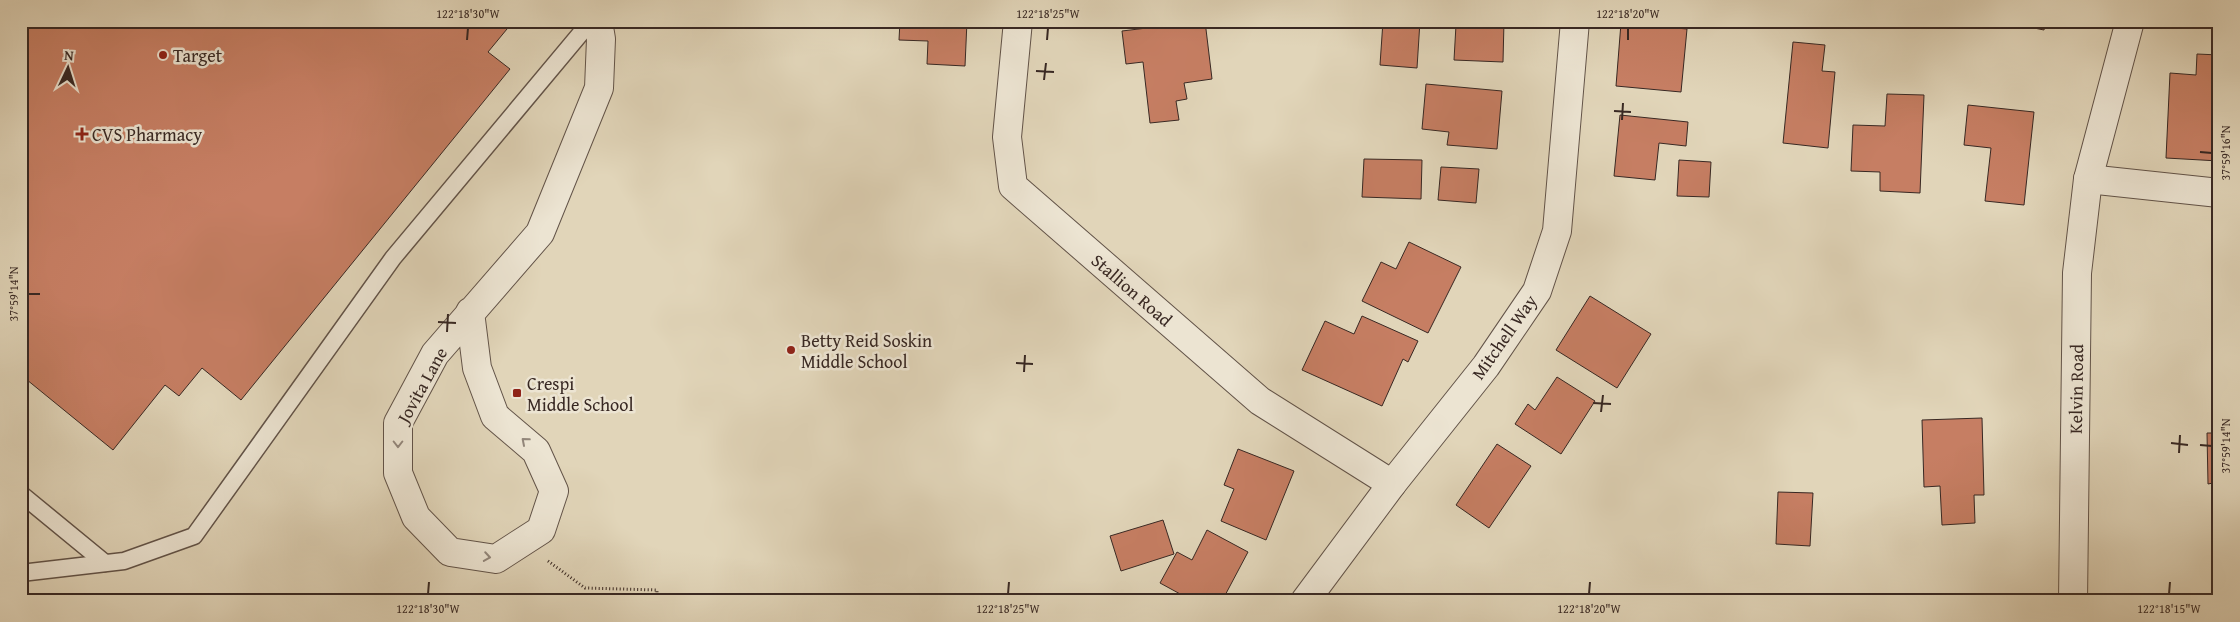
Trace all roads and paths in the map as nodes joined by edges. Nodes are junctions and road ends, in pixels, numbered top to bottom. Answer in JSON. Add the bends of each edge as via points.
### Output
{"nodes":[{"id":1,"x":591,"y":21,"type":"edge"},
{"id":2,"x":598,"y":21,"type":"edge"},
{"id":3,"x":1018,"y":21,"type":"edge"},
{"id":4,"x":1575,"y":21,"type":"edge"},
{"id":5,"x":2130,"y":21,"type":"edge"},
{"id":6,"x":2088,"y":178,"type":"junction"},
{"id":7,"x":2219,"y":193,"type":"edge"},
{"id":8,"x":470,"y":312,"type":"junction"},
{"id":9,"x":1392,"y":484,"type":"junction"},
{"id":10,"x":21,"y":494,"type":"edge"},
{"id":11,"x":528,"y":539,"type":"junction"},
{"id":12,"x":105,"y":563,"type":"junction"},
{"id":13,"x":21,"y":573,"type":"edge"},
{"id":14,"x":657,"y":601,"type":"edge"},
{"id":15,"x":1305,"y":601,"type":"edge"},
{"id":16,"x":2073,"y":601,"type":"edge"}],
"edges":[{"from":1,"to":12,"type":"lane","via":[[392,258],[194,536],[124,561]]},
{"from":2,"to":8,"type":"street","name":"Jovita Lane","via":[[601,39],[599,88],[540,233]]},
{"from":3,"to":9,"type":"street","name":"Stallion Road","via":[[1007,137],[1013,186],[1260,402]]},
{"from":4,"to":9,"type":"street","name":"Mitchell Way","via":[[1557,231],[1537,291],[1486,366]]},
{"from":5,"to":6,"type":"street","name":"Kelvin Road"},
{"from":6,"to":7,"type":"street"},
{"from":6,"to":16,"type":"street","name":"Kelvin Road","via":[[2077,273]]},
{"from":11,"to":8,"type":"street","name":"Jovita Lane","one_way":true,"via":[[541,530],[554,492],[536,451],[495,416],[477,368]]},
{"from":8,"to":11,"type":"street","name":"Jovita Lane","one_way":true,"via":[[435,354],[398,423],[398,473],[416,517],[450,552],[496,559]]},
{"from":9,"to":15,"type":"street","name":"Mitchell Way"},
{"from":10,"to":12,"type":"lane"},
{"from":11,"to":14,"type":"path","via":[[553,566],[586,588],[657,590]]},
{"from":12,"to":13,"type":"lane"}]}
